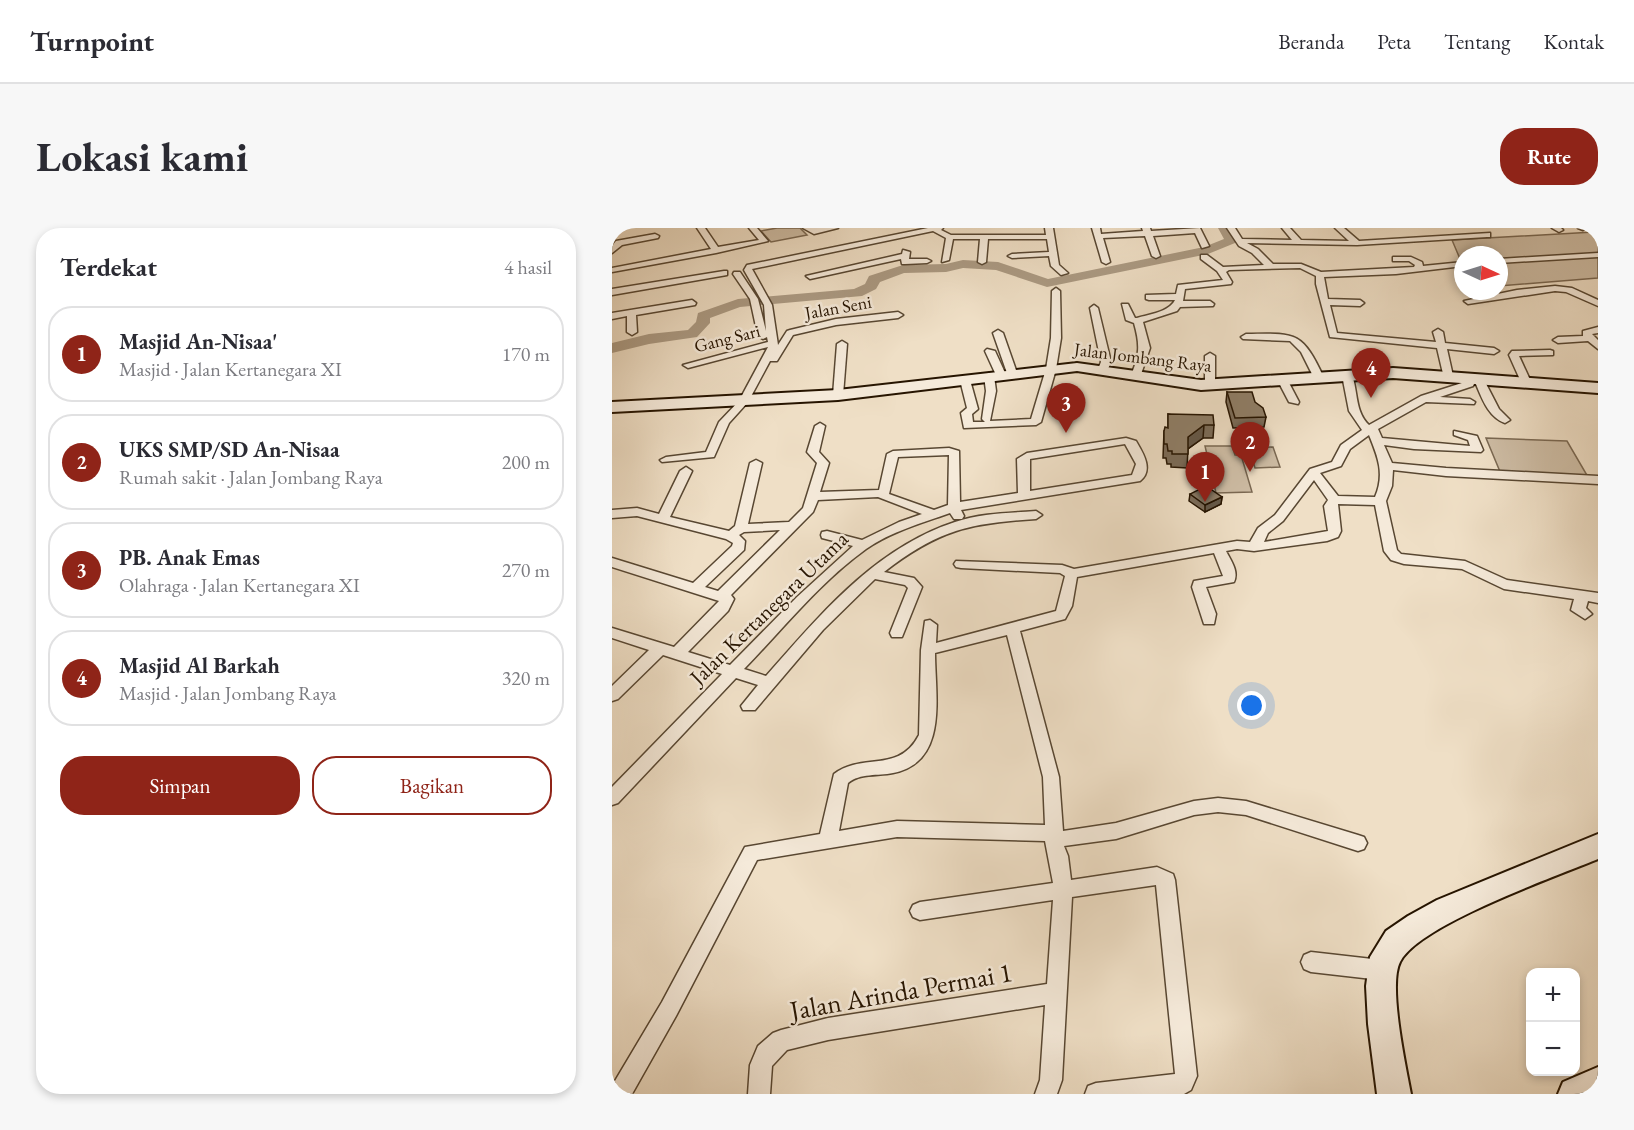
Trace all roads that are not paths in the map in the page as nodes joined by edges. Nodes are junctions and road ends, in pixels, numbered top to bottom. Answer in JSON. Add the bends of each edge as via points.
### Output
{"nodes":[{"id":1,"x":701,"y":228,"type":"edge"},
{"id":2,"x":753,"y":228,"type":"edge"},
{"id":3,"x":923,"y":228,"type":"edge"},
{"id":4,"x":935,"y":228,"type":"edge"},
{"id":5,"x":1000,"y":228,"type":"edge"},
{"id":6,"x":1231,"y":228,"type":"edge"},
{"id":7,"x":1286,"y":228,"type":"edge"},
{"id":8,"x":1339,"y":228,"type":"edge"},
{"id":9,"x":1422,"y":228,"type":"edge"},
{"id":10,"x":1449,"y":228,"type":"edge"},
{"id":11,"x":1495,"y":228,"type":"edge"},
{"id":12,"x":1479,"y":229,"type":"edge"},
{"id":13,"x":810,"y":230,"type":"edge"},
{"id":14,"x":1196,"y":230,"type":"edge"},
{"id":15,"x":1147,"y":231,"type":"edge"},
{"id":16,"x":1098,"y":232,"type":"edge"},
{"id":17,"x":1049,"y":233,"type":"edge"},
{"id":18,"x":1372,"y":234,"type":"dead end"},
{"id":19,"x":845,"y":235,"type":"edge"},
{"id":20,"x":1322,"y":235,"type":"dead end"},
{"id":21,"x":612,"y":236,"type":"edge"},
{"id":22,"x":950,"y":237,"type":"junction"},
{"id":23,"x":1461,"y":237,"type":"junction"},
{"id":24,"x":980,"y":238,"type":"junction"},
{"id":25,"x":1435,"y":238,"type":"junction"},
{"id":26,"x":632,"y":240,"type":"junction"},
{"id":27,"x":1240,"y":241,"type":"junction"},
{"id":28,"x":1378,"y":241,"type":"junction"},
{"id":29,"x":1299,"y":242,"type":"junction"},
{"id":30,"x":1329,"y":242,"type":"junction"},
{"id":31,"x":1357,"y":243,"type":"junction"},
{"id":32,"x":907,"y":246,"type":"dead end"},
{"id":33,"x":1205,"y":246,"type":"dead end"},
{"id":34,"x":612,"y":251,"type":"edge"},
{"id":35,"x":716,"y":251,"type":"junction"},
{"id":36,"x":664,"y":252,"type":"junction"},
{"id":37,"x":1051,"y":254,"type":"junction"},
{"id":38,"x":1598,"y":255,"type":"edge"},
{"id":39,"x":905,"y":256,"type":"junction"},
{"id":40,"x":1012,"y":256,"type":"dead end"},
{"id":41,"x":1156,"y":256,"type":"dead end"},
{"id":42,"x":1204,"y":257,"type":"dead end"},
{"id":43,"x":793,"y":258,"type":"junction"},
{"id":44,"x":1396,"y":259,"type":"dead end"},
{"id":45,"x":945,"y":260,"type":"dead end"},
{"id":46,"x":1508,"y":260,"type":"edge"},
{"id":47,"x":927,"y":261,"type":"dead end"},
{"id":48,"x":982,"y":262,"type":"dead end"},
{"id":49,"x":1106,"y":262,"type":"dead end"},
{"id":50,"x":1454,"y":265,"type":"edge"},
{"id":51,"x":641,"y":266,"type":"junction"},
{"id":52,"x":747,"y":266,"type":"junction"},
{"id":53,"x":1270,"y":266,"type":"junction"},
{"id":54,"x":1331,"y":267,"type":"dead end"},
{"id":55,"x":1418,"y":268,"type":"junction"},
{"id":56,"x":612,"y":270,"type":"edge"},
{"id":57,"x":1221,"y":270,"type":"junction"},
{"id":58,"x":1316,"y":272,"type":"junction"},
{"id":59,"x":1064,"y":273,"type":"dead end"},
{"id":60,"x":736,"y":274,"type":"junction"},
{"id":61,"x":647,"y":283,"type":"junction"},
{"id":62,"x":612,"y":290,"type":"edge"},
{"id":63,"x":1056,"y":291,"type":"dead end"},
{"id":64,"x":1178,"y":293,"type":"junction"},
{"id":65,"x":1149,"y":297,"type":"dead end"},
{"id":66,"x":1468,"y":301,"type":"dead end"},
{"id":67,"x":1325,"y":302,"type":"junction"},
{"id":68,"x":761,"y":303,"type":"junction"},
{"id":69,"x":1360,"y":303,"type":"dead end"},
{"id":70,"x":1598,"y":303,"type":"edge"},
{"id":71,"x":1210,"y":304,"type":"dead end"},
{"id":72,"x":1125,"y":306,"type":"dead end"},
{"id":73,"x":1094,"y":308,"type":"dead end"},
{"id":74,"x":631,"y":313,"type":"junction"},
{"id":75,"x":698,"y":313,"type":"dead end"},
{"id":76,"x":898,"y":315,"type":"dead end"},
{"id":77,"x":612,"y":316,"type":"edge"},
{"id":78,"x":1138,"y":321,"type":"junction"},
{"id":79,"x":1598,"y":330,"type":"edge"},
{"id":80,"x":632,"y":332,"type":"dead end"},
{"id":81,"x":1438,"y":332,"type":"dead end"},
{"id":82,"x":998,"y":333,"type":"dead end"},
{"id":83,"x":1246,"y":337,"type":"dead end"},
{"id":84,"x":1590,"y":338,"type":"junction"},
{"id":85,"x":1558,"y":340,"type":"dead end"},
{"id":86,"x":843,"y":344,"type":"dead end"},
{"id":87,"x":769,"y":345,"type":"junction"},
{"id":88,"x":1598,"y":346,"type":"edge"},
{"id":89,"x":1440,"y":347,"type":"junction"},
{"id":90,"x":990,"y":351,"type":"dead end"},
{"id":91,"x":1494,"y":351,"type":"dead end"},
{"id":92,"x":1550,"y":353,"type":"dead end"},
{"id":93,"x":1210,"y":356,"type":"dead end"},
{"id":94,"x":688,"y":365,"type":"dead end"},
{"id":95,"x":1051,"y":369,"type":"junction"},
{"id":96,"x":1103,"y":369,"type":"junction"},
{"id":97,"x":985,"y":374,"type":"junction"},
{"id":98,"x":1136,"y":375,"type":"junction"},
{"id":99,"x":1347,"y":375,"type":"junction"},
{"id":100,"x":1448,"y":376,"type":"junction"},
{"id":101,"x":1319,"y":378,"type":"junction"},
{"id":102,"x":1474,"y":378,"type":"junction"},
{"id":103,"x":1283,"y":381,"type":"junction"},
{"id":104,"x":1526,"y":382,"type":"junction"},
{"id":105,"x":1210,"y":385,"type":"junction"},
{"id":106,"x":1598,"y":388,"type":"edge"},
{"id":107,"x":838,"y":395,"type":"junction"},
{"id":108,"x":1425,"y":398,"type":"junction"},
{"id":109,"x":989,"y":399,"type":"junction"},
{"id":110,"x":971,"y":401,"type":"junction"},
{"id":111,"x":742,"y":402,"type":"junction"},
{"id":112,"x":1294,"y":402,"type":"dead end"},
{"id":113,"x":1470,"y":402,"type":"dead end"},
{"id":114,"x":612,"y":407,"type":"edge"},
{"id":115,"x":987,"y":419,"type":"dead end"},
{"id":116,"x":1505,"y":420,"type":"dead end"},
{"id":117,"x":820,"y":426,"type":"dead end"},
{"id":118,"x":1370,"y":429,"type":"junction"},
{"id":119,"x":1458,"y":433,"type":"dead end"},
{"id":120,"x":1379,"y":441,"type":"junction"},
{"id":121,"x":1441,"y":448,"type":"junction"},
{"id":122,"x":666,"y":460,"type":"dead end"},
{"id":123,"x":756,"y":463,"type":"dead end"},
{"id":124,"x":1387,"y":466,"type":"junction"},
{"id":125,"x":686,"y":471,"type":"dead end"},
{"id":126,"x":1446,"y":472,"type":"junction"},
{"id":127,"x":1314,"y":475,"type":"junction"},
{"id":128,"x":1598,"y":480,"type":"edge"},
{"id":129,"x":883,"y":493,"type":"junction"},
{"id":130,"x":1024,"y":495,"type":"junction"},
{"id":131,"x":815,"y":496,"type":"junction"},
{"id":132,"x":1334,"y":500,"type":"junction"},
{"id":133,"x":1380,"y":501,"type":"junction"},
{"id":134,"x":954,"y":507,"type":"junction"},
{"id":135,"x":932,"y":513,"type":"junction"},
{"id":136,"x":612,"y":514,"type":"edge"},
{"id":137,"x":1036,"y":515,"type":"dead end"},
{"id":138,"x":663,"y":519,"type":"junction"},
{"id":139,"x":961,"y":524,"type":"junction"},
{"id":140,"x":792,"y":526,"type":"junction"},
{"id":141,"x":736,"y":532,"type":"junction"},
{"id":142,"x":827,"y":535,"type":"dead end"},
{"id":143,"x":863,"y":545,"type":"junction"},
{"id":144,"x":1254,"y":547,"type":"junction"},
{"id":145,"x":1218,"y":548,"type":"junction"},
{"id":146,"x":612,"y":562,"type":"edge"},
{"id":147,"x":961,"y":564,"type":"dead end"},
{"id":148,"x":871,"y":574,"type":"junction"},
{"id":149,"x":1072,"y":574,"type":"junction"},
{"id":150,"x":696,"y":588,"type":"junction"},
{"id":151,"x":722,"y":596,"type":"junction"},
{"id":152,"x":1582,"y":596,"type":"junction"},
{"id":153,"x":1598,"y":598,"type":"edge"},
{"id":154,"x":1585,"y":614,"type":"dead end"},
{"id":155,"x":1209,"y":620,"type":"dead end"},
{"id":156,"x":930,"y":625,"type":"dead end"},
{"id":157,"x":1012,"y":628,"type":"junction"},
{"id":158,"x":612,"y":633,"type":"edge"},
{"id":159,"x":897,"y":633,"type":"dead end"},
{"id":160,"x":660,"y":649,"type":"junction"},
{"id":161,"x":928,"y":650,"type":"junction"},
{"id":162,"x":676,"y":654,"type":"junction"},
{"id":163,"x":732,"y":671,"type":"junction"},
{"id":164,"x":769,"y":683,"type":"junction"},
{"id":165,"x":612,"y":695,"type":"edge"},
{"id":166,"x":748,"y":706,"type":"dead end"},
{"id":167,"x":612,"y":798,"type":"edge"},
{"id":168,"x":1054,"y":836,"type":"junction"},
{"id":169,"x":828,"y":839,"type":"junction"},
{"id":170,"x":1358,"y":843,"type":"dead end"},
{"id":171,"x":1598,"y":846,"type":"edge"},
{"id":172,"x":1063,"y":888,"type":"junction"},
{"id":173,"x":920,"y":911,"type":"dead end"},
{"id":174,"x":1311,"y":962,"type":"dead end"},
{"id":175,"x":1382,"y":970,"type":"junction"},
{"id":176,"x":1056,"y":993,"type":"junction"},
{"id":177,"x":1598,"y":1084,"type":"edge"},
{"id":178,"x":620,"y":1094,"type":"edge"},
{"id":179,"x":759,"y":1094,"type":"edge"},
{"id":180,"x":1046,"y":1094,"type":"edge"},
{"id":181,"x":1096,"y":1094,"type":"edge"},
{"id":182,"x":1394,"y":1094,"type":"edge"},
{"id":183,"x":1575,"y":1094,"type":"edge"}],
"edges":[{"from":1,"to":35,"type":"street"},
{"from":2,"to":35,"type":"street","via":[[764,240]]},
{"from":3,"to":19,"type":"street"},
{"from":4,"to":19,"type":"street"},
{"from":4,"to":22,"type":"street"},
{"from":5,"to":24,"type":"street"},
{"from":6,"to":27,"type":"street"},
{"from":7,"to":29,"type":"street"},
{"from":8,"to":31,"type":"street"},
{"from":9,"to":25,"type":"street"},
{"from":10,"to":23,"type":"street"},
{"from":11,"to":12,"type":"street"},
{"from":12,"to":23,"type":"street","via":[[1487,235]]},
{"from":13,"to":19,"type":"street"},
{"from":14,"to":15,"type":"street"},
{"from":14,"to":33,"type":"street"},
{"from":15,"to":16,"type":"street"},
{"from":15,"to":41,"type":"street"},
{"from":16,"to":49,"type":"street"},
{"from":17,"to":24,"type":"street"},
{"from":17,"to":37,"type":"street"},
{"from":18,"to":28,"type":"street"},
{"from":19,"to":43,"type":"street"},
{"from":19,"to":52,"type":"street"},
{"from":20,"to":30,"type":"street"},
{"from":21,"to":26,"type":"street"},
{"from":22,"to":24,"type":"street"},
{"from":22,"to":45,"type":"street"},
{"from":23,"to":25,"type":"street"},
{"from":24,"to":48,"type":"street"},
{"from":25,"to":28,"type":"street"},
{"from":26,"to":34,"type":"street","via":[[619,243]]},
{"from":26,"to":36,"type":"street","via":[[653,233]]},
{"from":27,"to":29,"type":"street","via":[[1270,237]]},
{"from":27,"to":53,"type":"street"},
{"from":28,"to":31,"type":"street"},
{"from":29,"to":30,"type":"street"},
{"from":30,"to":31,"type":"street"},
{"from":32,"to":39,"type":"street"},
{"from":35,"to":36,"type":"street"},
{"from":36,"to":51,"type":"street"},
{"from":37,"to":40,"type":"street"},
{"from":37,"to":59,"type":"street","via":[[1055,266]]},
{"from":38,"to":46,"type":"street"},
{"from":39,"to":43,"type":"street","via":[[812,280]]},
{"from":39,"to":47,"type":"street","via":[[905,262]]},
{"from":42,"to":57,"type":"street"},
{"from":43,"to":52,"type":"street"},
{"from":44,"to":55,"type":"street","via":[[1414,260]]},
{"from":50,"to":55,"type":"street"},
{"from":51,"to":56,"type":"street"},
{"from":51,"to":61,"type":"street","via":[[641,280]]},
{"from":52,"to":60,"type":"street"},
{"from":52,"to":68,"type":"street"},
{"from":53,"to":57,"type":"street"},
{"from":53,"to":58,"type":"street","via":[[1301,266]]},
{"from":54,"to":58,"type":"street"},
{"from":55,"to":58,"type":"street","via":[[1396,272]]},
{"from":57,"to":64,"type":"street","via":[[1228,282],[1190,282]]},
{"from":58,"to":67,"type":"street"},
{"from":60,"to":61,"type":"street","via":[[725,269]]},
{"from":60,"to":68,"type":"street"},
{"from":61,"to":62,"type":"street"},
{"from":63,"to":95,"type":"street","via":[[1056,338]]},
{"from":64,"to":65,"type":"street"},
{"from":64,"to":71,"type":"street"},
{"from":64,"to":78,"type":"street","via":[[1167,312]]},
{"from":66,"to":70,"type":"street","via":[[1558,288],[1575,291]]},
{"from":67,"to":69,"type":"street"},
{"from":67,"to":89,"type":"street","via":[[1331,328]]},
{"from":68,"to":87,"type":"street"},
{"from":72,"to":78,"type":"street","via":[[1131,320]]},
{"from":73,"to":96,"type":"street","via":[[1106,362]]},
{"from":74,"to":75,"type":"street","via":[[690,299]]},
{"from":74,"to":77,"type":"street"},
{"from":74,"to":80,"type":"street"},
{"from":76,"to":111,"type":"street","name":"Jalan Seni","via":[[836,322],[789,334]]},
{"from":78,"to":98,"type":"street","via":[[1146,341]]},
{"from":79,"to":84,"type":"street","via":[[1587,332]]},
{"from":81,"to":89,"type":"street"},
{"from":82,"to":97,"type":"street"},
{"from":83,"to":101,"type":"street","via":[[1298,340]]},
{"from":84,"to":85,"type":"street"},
{"from":84,"to":88,"type":"street"},
{"from":86,"to":107,"type":"street"},
{"from":87,"to":94,"type":"street","name":"Gang Sari"},
{"from":87,"to":111,"type":"street"},
{"from":89,"to":91,"type":"street"},
{"from":89,"to":100,"type":"street"},
{"from":90,"to":97,"type":"street"},
{"from":92,"to":104,"type":"street","via":[[1515,353]]},
{"from":93,"to":105,"type":"street"},
{"from":95,"to":96,"type":"main road","name":"Jalan Jombang Raya"},
{"from":95,"to":97,"type":"main road","name":"Jalan Jombang Raya"},
{"from":95,"to":110,"type":"street","via":[[1036,422],[970,427],[966,414],[973,409]]},
{"from":96,"to":98,"type":"main road","name":"Jalan Jombang Raya"},
{"from":97,"to":107,"type":"main road","name":"Jalan Jombang Raya"},
{"from":97,"to":109,"type":"street","via":[[991,391]]},
{"from":97,"to":110,"type":"street"},
{"from":98,"to":105,"type":"main road","name":"Jalan Jombang Raya"},
{"from":99,"to":100,"type":"main road","name":"Jalan Jombang Raya"},
{"from":99,"to":101,"type":"main road","name":"Jalan Jombang Raya"},
{"from":99,"to":118,"type":"street","via":[[1352,412]]},
{"from":100,"to":102,"type":"main road","name":"Jalan Jombang Raya"},
{"from":101,"to":103,"type":"main road","name":"Jalan Jombang Raya"},
{"from":102,"to":104,"type":"main road","name":"Jalan Jombang Raya"},
{"from":102,"to":108,"type":"street","via":[[1469,384]]},
{"from":102,"to":116,"type":"street","via":[[1494,411]]},
{"from":103,"to":105,"type":"main road","name":"Jalan Jombang Raya"},
{"from":103,"to":112,"type":"street"},
{"from":104,"to":106,"type":"main road","name":"Jalan Jombang Raya"},
{"from":107,"to":111,"type":"main road","name":"Jalan Jombang Raya"},
{"from":108,"to":113,"type":"street"},
{"from":108,"to":118,"type":"street"},
{"from":109,"to":110,"type":"street"},
{"from":109,"to":115,"type":"street"},
{"from":111,"to":114,"type":"main road","name":"Jalan Jombang Raya"},
{"from":111,"to":122,"type":"street","via":[[724,422],[710,455]]},
{"from":117,"to":131,"type":"street","via":[[813,452],[823,463]]},
{"from":118,"to":120,"type":"street"},
{"from":118,"to":127,"type":"street","via":[[1345,447],[1335,466],[1319,468]]},
{"from":119,"to":121,"type":"street","via":[[1473,438],[1477,450]]},
{"from":120,"to":121,"type":"street"},
{"from":120,"to":124,"type":"street"},
{"from":121,"to":126,"type":"street"},
{"from":123,"to":141,"type":"street"},
{"from":124,"to":126,"type":"street"},
{"from":124,"to":133,"type":"street"},
{"from":125,"to":138,"type":"street"},
{"from":126,"to":128,"type":"street"},
{"from":127,"to":132,"type":"street"},
{"from":127,"to":144,"type":"street","via":[[1280,518],[1263,531]]},
{"from":129,"to":131,"type":"street"},
{"from":129,"to":134,"type":"street","via":[[893,454],[949,451],[956,455]]},
{"from":129,"to":135,"type":"street","via":[[885,498]]},
{"from":130,"to":130,"type":"street","name":"Jalan Kertanegara Utama","via":[[1023,459],[1027,456],[1129,441],[1142,464],[1136,478]]},
{"from":130,"to":134,"type":"street","name":"Jalan Kertanegara Utama"},
{"from":131,"to":140,"type":"street","via":[[809,509]]},
{"from":132,"to":133,"type":"street"},
{"from":132,"to":144,"type":"street","via":[[1330,506],[1334,534]]},
{"from":133,"to":152,"type":"street","via":[[1391,551],[1399,558],[1465,565],[1504,584]]},
{"from":134,"to":135,"type":"street","name":"Jalan Kertanegara Utama"},
{"from":134,"to":139,"type":"street"},
{"from":135,"to":143,"type":"street","name":"Jalan Kertanegara Utama"},
{"from":136,"to":138,"type":"street","via":[[637,512]]},
{"from":137,"to":139,"type":"street"},
{"from":138,"to":141,"type":"street"},
{"from":139,"to":148,"type":"street","via":[[911,546]]},
{"from":140,"to":141,"type":"street"},
{"from":140,"to":151,"type":"street"},
{"from":141,"to":150,"type":"street","via":[[740,547]]},
{"from":142,"to":143,"type":"street"},
{"from":143,"to":163,"type":"street","name":"Jalan Kertanegara Utama"},
{"from":144,"to":145,"type":"street"},
{"from":145,"to":149,"type":"street"},
{"from":145,"to":155,"type":"street","via":[[1230,579],[1199,584]]},
{"from":146,"to":150,"type":"street"},
{"from":147,"to":149,"type":"street","via":[[1062,569]]},
{"from":148,"to":159,"type":"street","via":[[909,581],[915,587]]},
{"from":148,"to":164,"type":"street"},
{"from":149,"to":157,"type":"street","via":[[1068,599],[1060,616]]},
{"from":150,"to":151,"type":"street"},
{"from":151,"to":162,"type":"street","via":[[727,600],[723,608]]},
{"from":152,"to":153,"type":"street"},
{"from":152,"to":154,"type":"street","via":[[1578,610]]},
{"from":156,"to":161,"type":"street"},
{"from":157,"to":161,"type":"street"},
{"from":157,"to":168,"type":"street","via":[[1051,777]]},
{"from":158,"to":160,"type":"street"},
{"from":160,"to":162,"type":"street"},
{"from":160,"to":165,"type":"street"},
{"from":161,"to":169,"type":"street","via":[[927,735],[923,746],[914,757],[899,764],[843,776]]},
{"from":162,"to":163,"type":"street"},
{"from":163,"to":164,"type":"street"},
{"from":163,"to":167,"type":"street","name":"Jalan Kertanegara Utama"},
{"from":164,"to":166,"type":"street"},
{"from":168,"to":169,"type":"street","via":[[897,829]]},
{"from":168,"to":170,"type":"street","via":[[1116,831],[1194,808],[1218,805],[1246,808]]},
{"from":168,"to":172,"type":"street"},
{"from":169,"to":178,"type":"street","via":[[749,855]]},
{"from":171,"to":175,"type":"main road","via":[[1477,895],[1414,928],[1385,954]]},
{"from":172,"to":173,"type":"street"},
{"from":172,"to":176,"type":"street"},
{"from":172,"to":181,"type":"street","via":[[1157,876],[1168,884],[1186,1076],[1179,1085]]},
{"from":174,"to":175,"type":"street"},
{"from":175,"to":182,"type":"main road"},
{"from":176,"to":179,"type":"street","name":"Jalan Arinda Permai 1","via":[[828,1029],[781,1041],[765,1054]]},
{"from":176,"to":180,"type":"street","via":[[1051,1080]]},
{"from":177,"to":183,"type":"main road"}]}
